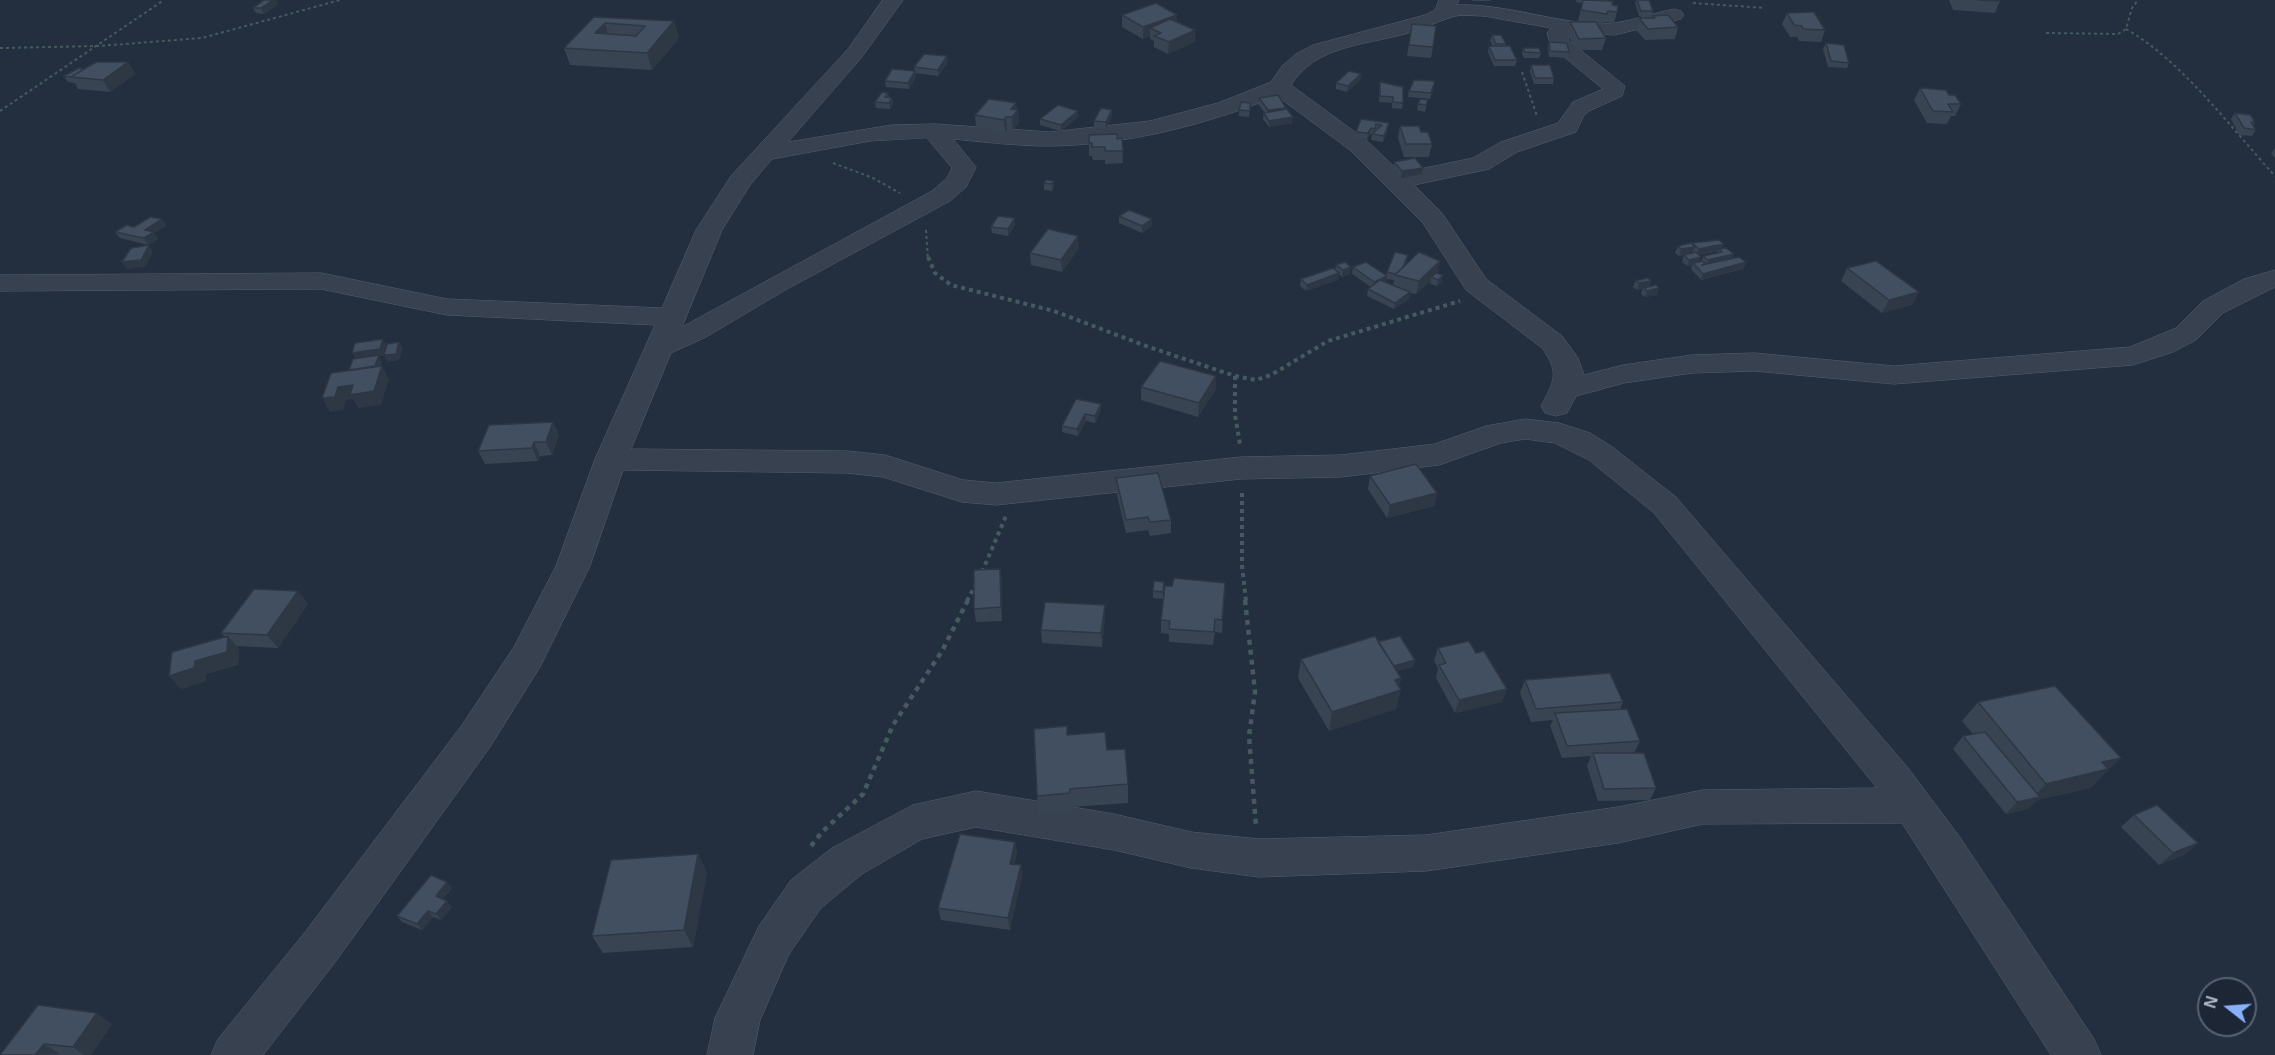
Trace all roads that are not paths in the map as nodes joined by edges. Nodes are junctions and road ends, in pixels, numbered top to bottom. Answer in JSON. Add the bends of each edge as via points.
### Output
{"nodes":[{"id":1,"x":893,"y":0,"type":"edge"},
{"id":2,"x":1447,"y":6,"type":"edge"},
{"id":3,"x":1679,"y":9,"type":"road end"},
{"id":4,"x":1570,"y":25,"type":"junction"},
{"id":5,"x":1279,"y":87,"type":"junction"},
{"id":6,"x":934,"y":131,"type":"junction"},
{"id":7,"x":778,"y":151,"type":"junction"},
{"id":8,"x":1395,"y":182,"type":"junction"},
{"id":9,"x":2275,"y":278,"type":"edge"},
{"id":10,"x":0,"y":283,"type":"edge"},
{"id":11,"x":670,"y":317,"type":"junction"},
{"id":12,"x":657,"y":348,"type":"junction"},
{"id":13,"x":1564,"y":390,"type":"junction"},
{"id":14,"x":1525,"y":429,"type":"junction"},
{"id":15,"x":611,"y":459,"type":"junction"},
{"id":16,"x":1912,"y":805,"type":"junction"},
{"id":17,"x":234,"y":1055,"type":"edge"},
{"id":18,"x":730,"y":1055,"type":"edge"},
{"id":19,"x":2078,"y":1055,"type":"edge"}],
"edges":[{"from":1,"to":7,"type":"street"},
{"from":2,"to":4,"type":"street"},
{"from":2,"to":5,"type":"street","via":[[1437,18],[1307,55],[1293,65]]},
{"from":3,"to":4,"type":"street","via":[[1614,29]]},
{"from":4,"to":8,"type":"street","via":[[1557,33],[1558,42],[1594,68],[1614,86],[1614,91],[1580,107],[1572,114],[1568,127],[1509,147],[1482,164]]},
{"from":5,"to":6,"type":"street","via":[[1224,110],[1137,131],[1066,138]]},
{"from":5,"to":8,"type":"street","via":[[1358,145]]},
{"from":6,"to":7,"type":"street","via":[[824,141]]},
{"from":6,"to":12,"type":"street","via":[[964,167],[957,182],[941,196],[696,331]]},
{"from":7,"to":11,"type":"street","via":[[740,181],[709,230]]},
{"from":8,"to":13,"type":"street","via":[[1433,218],[1486,294],[1552,342],[1569,371]]},
{"from":9,"to":13,"type":"street","via":[[2213,307],[2186,334],[2133,356],[1894,375],[1754,362],[1692,364],[1623,374]]},
{"from":10,"to":11,"type":"street","via":[[321,281],[356,285],[412,303],[447,307]]},
{"from":11,"to":12,"type":"street"},
{"from":12,"to":15,"type":"street"},
{"from":13,"to":14,"type":"street","via":[[1548,418]]},
{"from":14,"to":15,"type":"street","via":[[1497,433],[1439,454],[1341,466],[1241,468],[996,495],[962,491],[885,466],[847,462]]},
{"from":14,"to":16,"type":"street","via":[[1579,440],[1665,505]]},
{"from":15,"to":17,"type":"street","via":[[573,566],[527,657],[476,736],[328,937]]},
{"from":16,"to":18,"type":"street","via":[[1703,807],[1618,825],[1426,853],[1259,858],[1191,850],[1114,832],[976,810],[913,823],[847,861],[806,894],[774,940],[738,1018]]},
{"from":16,"to":19,"type":"street"}]}
